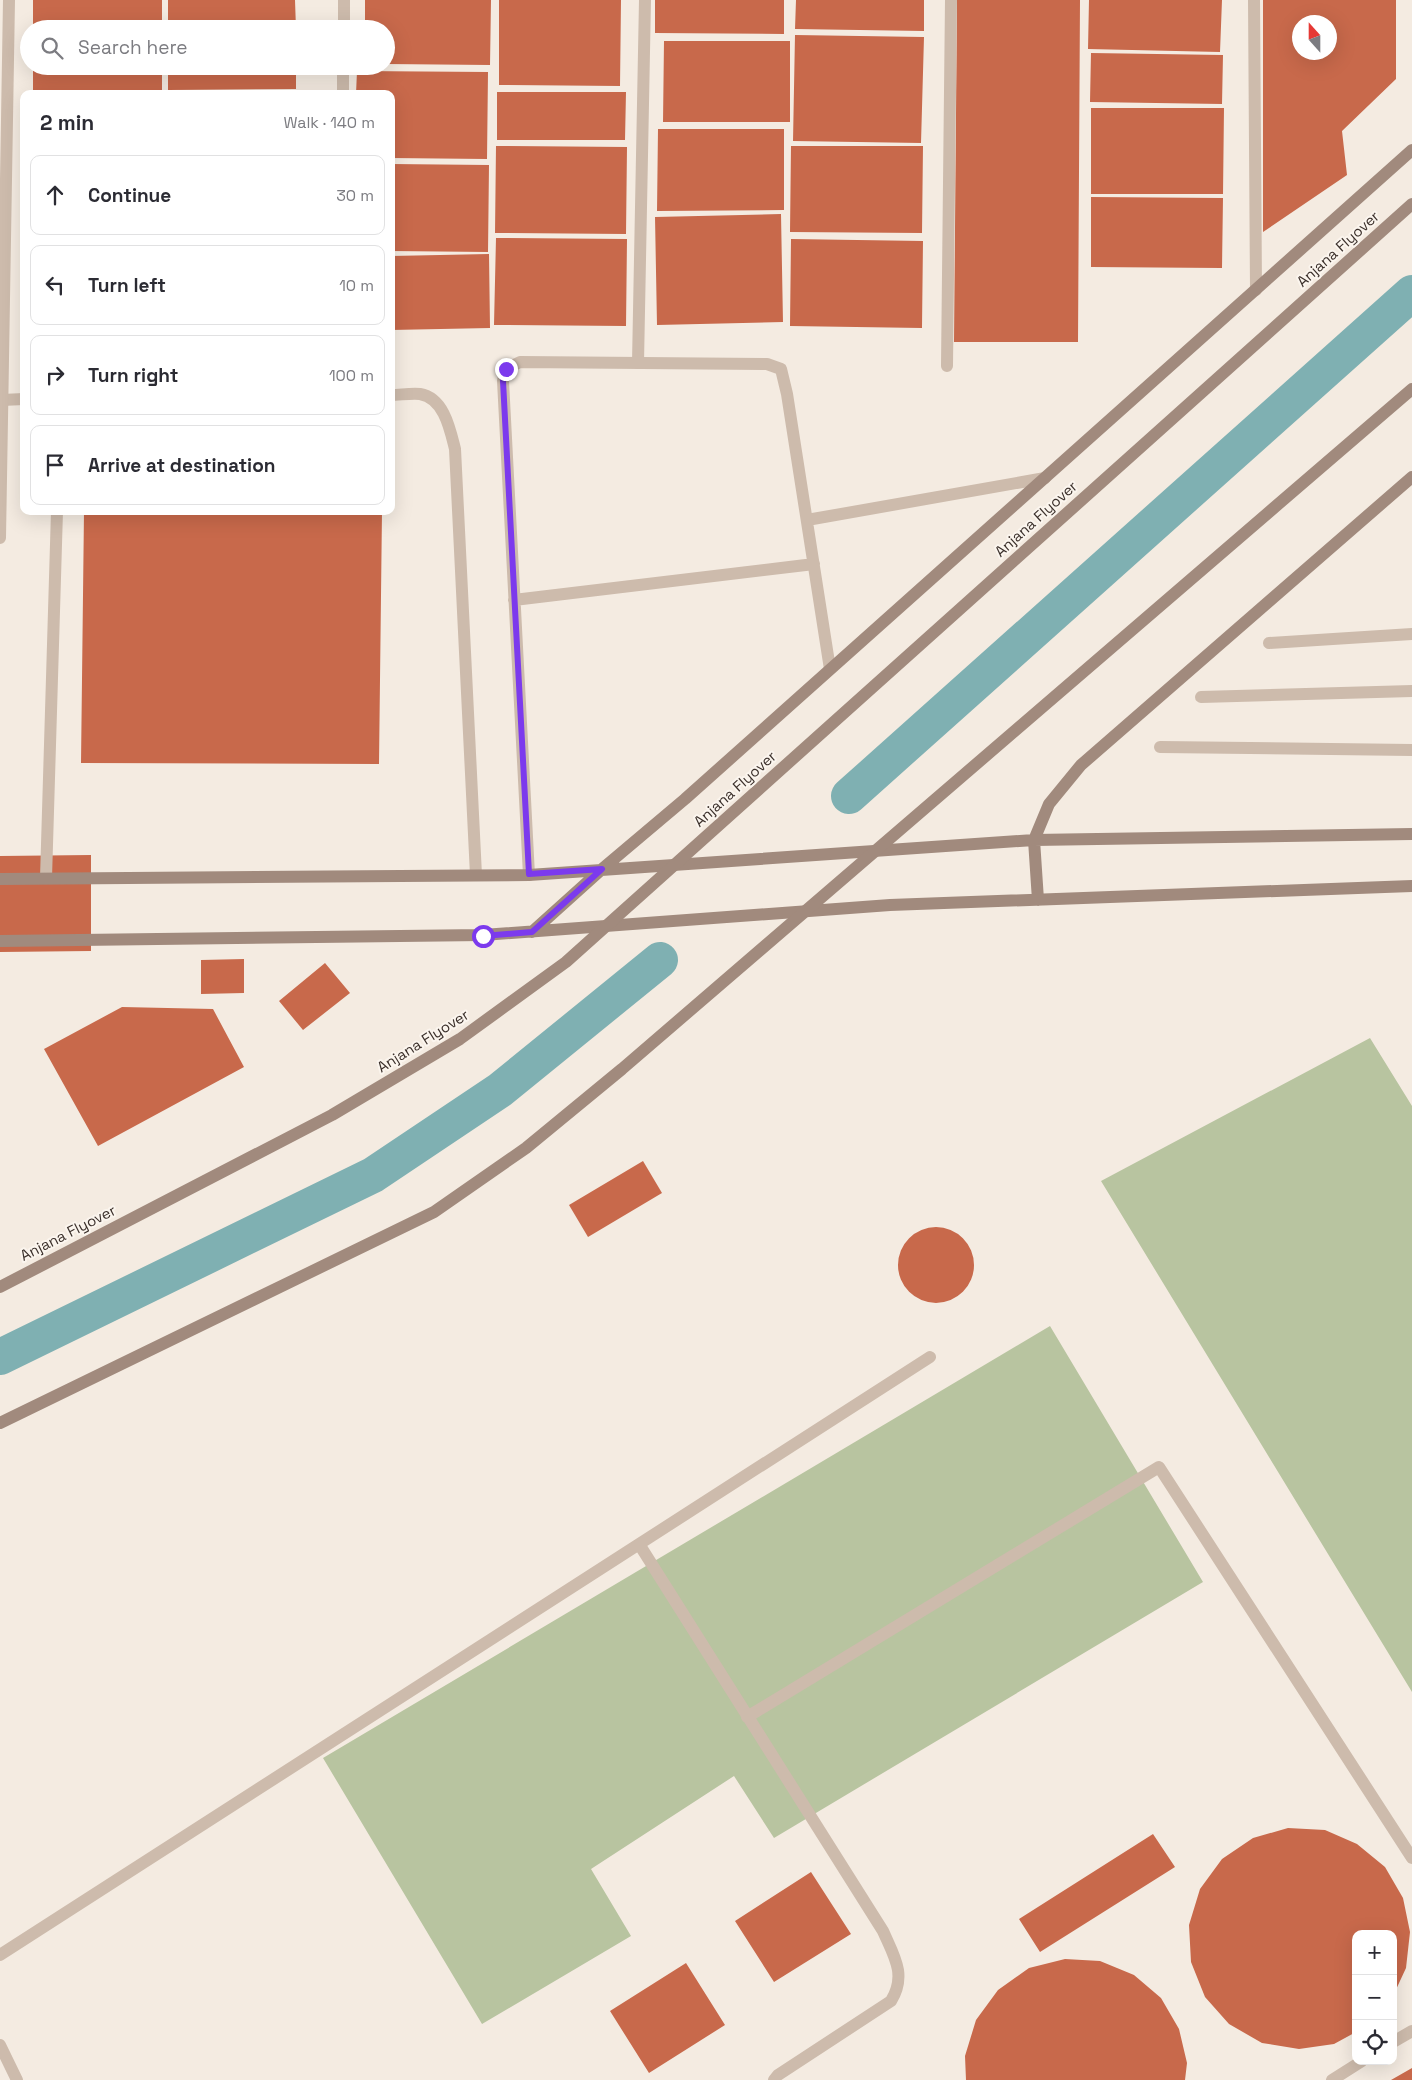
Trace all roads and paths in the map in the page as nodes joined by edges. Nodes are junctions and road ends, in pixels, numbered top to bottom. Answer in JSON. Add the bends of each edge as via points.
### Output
{"nodes":[{"id":1,"x":9,"y":0,"type":"edge"},
{"id":2,"x":344,"y":0,"type":"edge"},
{"id":3,"x":645,"y":0,"type":"edge"},
{"id":4,"x":951,"y":0,"type":"edge"},
{"id":5,"x":1254,"y":0,"type":"edge"},
{"id":6,"x":344,"y":20,"type":"edge"},
{"id":7,"x":344,"y":75,"type":"edge"},
{"id":8,"x":343,"y":90,"type":"edge"},
{"id":9,"x":1412,"y":150,"type":"edge"},
{"id":10,"x":3,"y":195,"type":"edge"},
{"id":11,"x":1412,"y":204,"type":"edge"},
{"id":12,"x":1256,"y":290,"type":"junction"},
{"id":13,"x":638,"y":363,"type":"junction"},
{"id":14,"x":947,"y":366,"type":"dead end"},
{"id":15,"x":1412,"y":390,"type":"edge"},
{"id":16,"x":395,"y":395,"type":"edge"},
{"id":17,"x":20,"y":399,"type":"edge"},
{"id":18,"x":2,"y":400,"type":"junction"},
{"id":19,"x":1412,"y":477,"type":"edge"},
{"id":20,"x":1045,"y":478,"type":"junction"},
{"id":21,"x":57,"y":515,"type":"edge"},
{"id":22,"x":807,"y":520,"type":"junction"},
{"id":23,"x":0,"y":538,"type":"edge"},
{"id":24,"x":814,"y":564,"type":"junction"},
{"id":25,"x":514,"y":600,"type":"junction"},
{"id":26,"x":1412,"y":634,"type":"edge"},
{"id":27,"x":1269,"y":643,"type":"dead end"},
{"id":28,"x":830,"y":669,"type":"junction"},
{"id":29,"x":1412,"y":691,"type":"edge"},
{"id":30,"x":1201,"y":697,"type":"dead end"},
{"id":31,"x":1160,"y":747,"type":"dead end"},
{"id":32,"x":1412,"y":750,"type":"edge"},
{"id":33,"x":1412,"y":834,"type":"edge"},
{"id":34,"x":1034,"y":840,"type":"junction"},
{"id":35,"x":602,"y":869,"type":"junction"},
{"id":36,"x":529,"y":874,"type":"junction"},
{"id":37,"x":476,"y":875,"type":"junction"},
{"id":38,"x":46,"y":878,"type":"junction"},
{"id":39,"x":0,"y":879,"type":"edge"},
{"id":40,"x":1412,"y":886,"type":"edge"},
{"id":41,"x":1038,"y":900,"type":"junction"},
{"id":42,"x":532,"y":932,"type":"junction"},
{"id":43,"x":0,"y":940,"type":"edge"},
{"id":44,"x":0,"y":1287,"type":"edge"},
{"id":45,"x":930,"y":1357,"type":"dead end"},
{"id":46,"x":0,"y":1423,"type":"edge"},
{"id":47,"x":639,"y":1544,"type":"junction"},
{"id":48,"x":747,"y":1717,"type":"junction"},
{"id":49,"x":1412,"y":1858,"type":"edge"},
{"id":50,"x":0,"y":1956,"type":"edge"},
{"id":51,"x":1412,"y":2030,"type":"edge"},
{"id":52,"x":1397,"y":2039,"type":"edge"},
{"id":53,"x":0,"y":2045,"type":"edge"},
{"id":54,"x":1356,"y":2065,"type":"edge"},
{"id":55,"x":17,"y":2080,"type":"edge"},
{"id":56,"x":774,"y":2080,"type":"edge"},
{"id":57,"x":1332,"y":2080,"type":"edge"}],
"edges":[{"from":1,"to":10,"type":"street"},
{"from":2,"to":6,"type":"street"},
{"from":3,"to":13,"type":"street"},
{"from":4,"to":14,"type":"street"},
{"from":5,"to":12,"type":"street"},
{"from":7,"to":8,"type":"street"},
{"from":9,"to":12,"type":"main road"},
{"from":10,"to":18,"type":"street"},
{"from":11,"to":44,"type":"main road","name":"Anjana Flyover","bridge":true,"via":[[566,962],[460,1040],[332,1115]]},
{"from":12,"to":20,"type":"main road"},
{"from":13,"to":22,"type":"street","via":[[767,364],[780,369]]},
{"from":13,"to":25,"type":"street","via":[[520,362],[506,369],[503,381]]},
{"from":15,"to":46,"type":"main road","bridge":true,"via":[[526,1148],[434,1212]]},
{"from":16,"to":37,"type":"street","via":[[421,394],[436,403],[447,419],[455,449]]},
{"from":17,"to":18,"type":"street"},
{"from":18,"to":23,"type":"street"},
{"from":19,"to":34,"type":"main road","via":[[1080,765],[1049,804]]},
{"from":20,"to":22,"type":"street"},
{"from":20,"to":28,"type":"main road"},
{"from":21,"to":38,"type":"street"},
{"from":22,"to":24,"type":"street"},
{"from":24,"to":25,"type":"street"},
{"from":24,"to":28,"type":"street"},
{"from":25,"to":36,"type":"street"},
{"from":26,"to":27,"type":"street"},
{"from":28,"to":35,"type":"main road"},
{"from":29,"to":30,"type":"street"},
{"from":31,"to":32,"type":"street"},
{"from":33,"to":34,"type":"main road"},
{"from":34,"to":35,"type":"main road"},
{"from":34,"to":41,"type":"main road"},
{"from":35,"to":36,"type":"main road"},
{"from":35,"to":42,"type":"main road"},
{"from":36,"to":37,"type":"main road"},
{"from":37,"to":38,"type":"main road"},
{"from":38,"to":39,"type":"main road"},
{"from":40,"to":41,"type":"main road"},
{"from":41,"to":42,"type":"main road","via":[[890,905]]},
{"from":42,"to":43,"type":"main road","via":[[483,936]]},
{"from":45,"to":47,"type":"street"},
{"from":47,"to":48,"type":"street"},
{"from":47,"to":50,"type":"street"},
{"from":48,"to":49,"type":"street","via":[[1159,1467]]},
{"from":48,"to":56,"type":"street","via":[[883,1931],[900,1974],[890,2002]]},
{"from":51,"to":52,"type":"street"},
{"from":53,"to":55,"type":"street"},
{"from":54,"to":57,"type":"street"}]}
